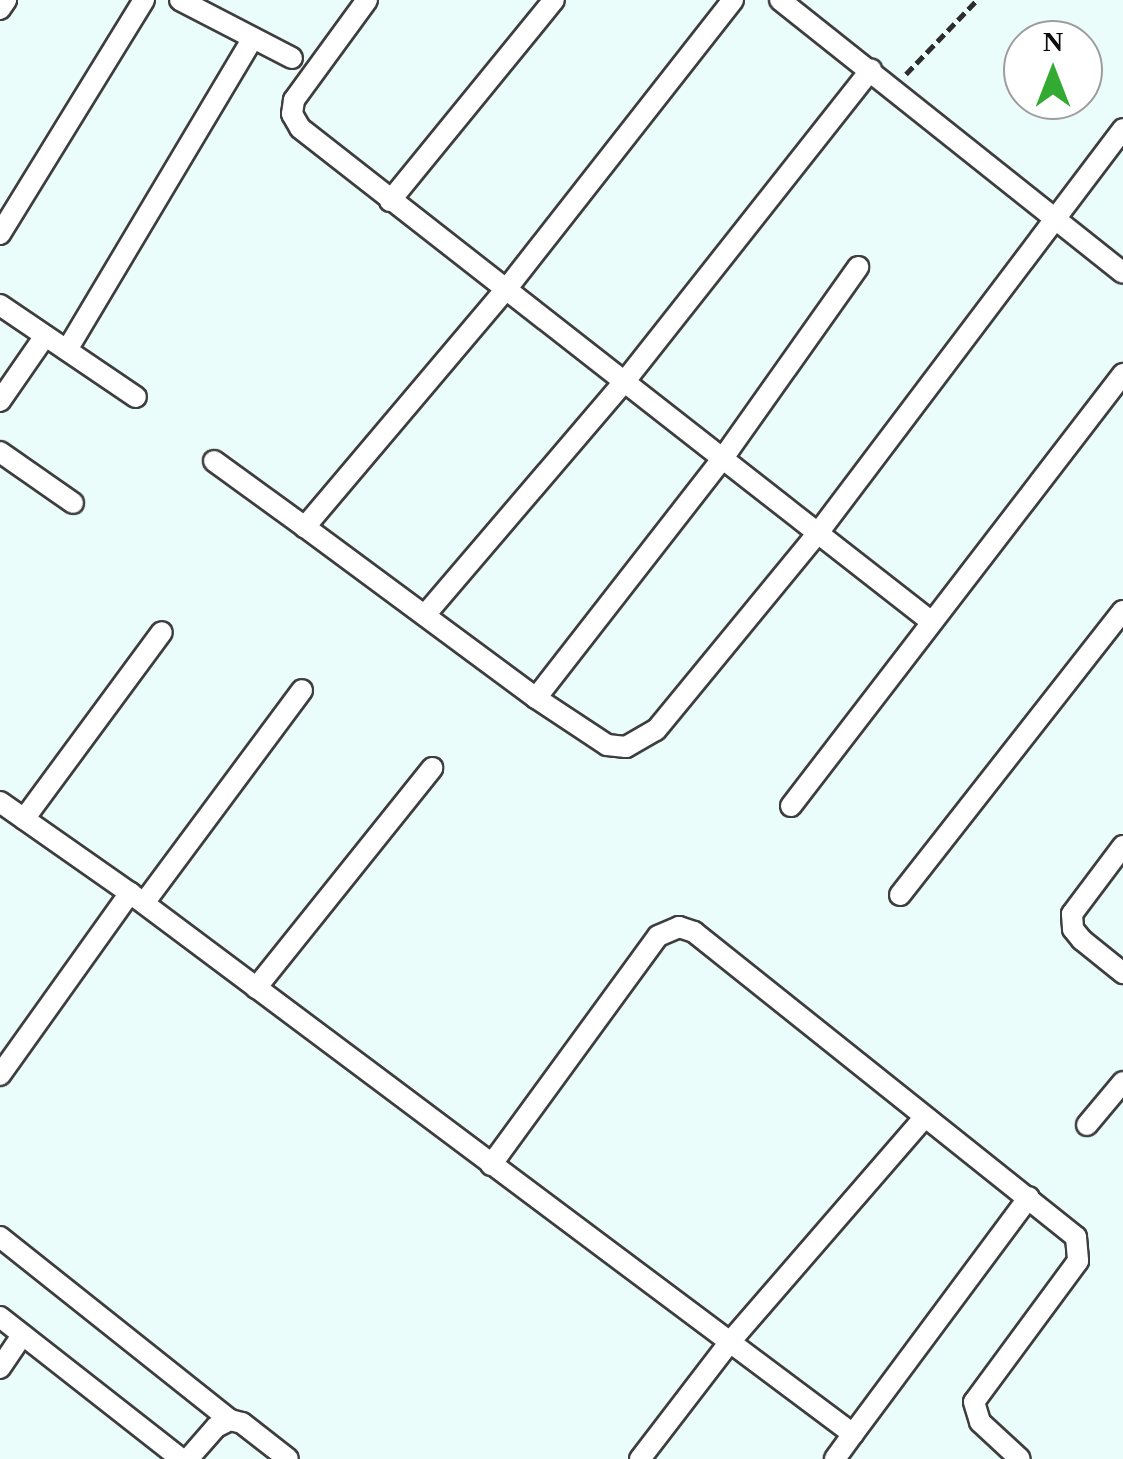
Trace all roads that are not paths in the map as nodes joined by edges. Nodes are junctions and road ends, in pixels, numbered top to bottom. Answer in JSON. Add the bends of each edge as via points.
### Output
{"nodes":[{"id":1,"x":6,"y":0,"type":"edge"},
{"id":2,"x":144,"y":0,"type":"edge"},
{"id":3,"x":180,"y":0,"type":"edge"},
{"id":4,"x":367,"y":0,"type":"edge"},
{"id":5,"x":554,"y":0,"type":"edge"},
{"id":6,"x":733,"y":0,"type":"edge"},
{"id":7,"x":780,"y":0,"type":"edge"},
{"id":8,"x":0,"y":9,"type":"edge"},
{"id":9,"x":252,"y":38,"type":"junction"},
{"id":10,"x":292,"y":58,"type":"dead end"},
{"id":11,"x":871,"y":69,"type":"junction"},
{"id":12,"x":1123,"y":129,"type":"edge"},
{"id":13,"x":390,"y":202,"type":"junction"},
{"id":14,"x":1057,"y":219,"type":"junction"},
{"id":15,"x":0,"y":234,"type":"edge"},
{"id":16,"x":858,"y":267,"type":"dead end"},
{"id":17,"x":1123,"y":273,"type":"edge"},
{"id":18,"x":506,"y":289,"type":"junction"},
{"id":19,"x":0,"y":305,"type":"edge"},
{"id":20,"x":46,"y":336,"type":"junction"},
{"id":21,"x":66,"y":350,"type":"junction"},
{"id":22,"x":1123,"y":374,"type":"edge"},
{"id":23,"x":625,"y":380,"type":"junction"},
{"id":24,"x":136,"y":397,"type":"dead end"},
{"id":25,"x":0,"y":401,"type":"edge"},
{"id":26,"x":0,"y":452,"type":"edge"},
{"id":27,"x":723,"y":458,"type":"junction"},
{"id":28,"x":214,"y":461,"type":"dead end"},
{"id":29,"x":73,"y":504,"type":"dead end"},
{"id":30,"x":305,"y":527,"type":"junction"},
{"id":31,"x":818,"y":533,"type":"junction"},
{"id":32,"x":1123,"y":611,"type":"edge"},
{"id":33,"x":425,"y":614,"type":"junction"},
{"id":34,"x":929,"y":620,"type":"junction"},
{"id":35,"x":162,"y":632,"type":"dead end"},
{"id":36,"x":302,"y":690,"type":"dead end"},
{"id":37,"x":536,"y":698,"type":"junction"},
{"id":38,"x":432,"y":768,"type":"dead end"},
{"id":39,"x":0,"y":802,"type":"edge"},
{"id":40,"x":791,"y":806,"type":"dead end"},
{"id":41,"x":24,"y":819,"type":"junction"},
{"id":42,"x":1123,"y":846,"type":"edge"},
{"id":43,"x":900,"y":895,"type":"dead end"},
{"id":44,"x":137,"y":898,"type":"junction"},
{"id":45,"x":1123,"y":973,"type":"edge"},
{"id":46,"x":256,"y":988,"type":"junction"},
{"id":47,"x":0,"y":1075,"type":"edge"},
{"id":48,"x":1123,"y":1082,"type":"edge"},
{"id":49,"x":926,"y":1117,"type":"junction"},
{"id":50,"x":1087,"y":1125,"type":"dead end"},
{"id":51,"x":491,"y":1165,"type":"junction"},
{"id":52,"x":1029,"y":1197,"type":"junction"},
{"id":53,"x":0,"y":1237,"type":"edge"},
{"id":54,"x":0,"y":1318,"type":"edge"},
{"id":55,"x":22,"y":1335,"type":"junction"},
{"id":56,"x":729,"y":1343,"type":"junction"},
{"id":57,"x":0,"y":1368,"type":"edge"},
{"id":58,"x":230,"y":1420,"type":"junction"},
{"id":59,"x":853,"y":1434,"type":"junction"},
{"id":60,"x":184,"y":1459,"type":"edge"},
{"id":61,"x":288,"y":1459,"type":"edge"},
{"id":62,"x":640,"y":1459,"type":"edge"},
{"id":63,"x":836,"y":1459,"type":"edge"},
{"id":64,"x":1020,"y":1459,"type":"edge"}],
"edges":[{"from":1,"to":8,"type":"street"},
{"from":2,"to":15,"type":"street"},
{"from":3,"to":9,"type":"street"},
{"from":4,"to":13,"type":"street","via":[[302,86],[292,114],[300,128]]},
{"from":5,"to":13,"type":"street"},
{"from":6,"to":18,"type":"street"},
{"from":7,"to":11,"type":"street"},
{"from":9,"to":10,"type":"street"},
{"from":9,"to":21,"type":"street"},
{"from":11,"to":14,"type":"street"},
{"from":11,"to":23,"type":"street"},
{"from":12,"to":14,"type":"street"},
{"from":13,"to":18,"type":"street"},
{"from":14,"to":17,"type":"street"},
{"from":14,"to":31,"type":"street"},
{"from":16,"to":27,"type":"street"},
{"from":18,"to":23,"type":"street"},
{"from":18,"to":30,"type":"street"},
{"from":19,"to":20,"type":"street"},
{"from":20,"to":21,"type":"street"},
{"from":20,"to":25,"type":"street"},
{"from":21,"to":24,"type":"street"},
{"from":22,"to":34,"type":"street"},
{"from":23,"to":27,"type":"street"},
{"from":23,"to":33,"type":"street"},
{"from":26,"to":29,"type":"street"},
{"from":27,"to":31,"type":"street"},
{"from":27,"to":37,"type":"street"},
{"from":28,"to":30,"type":"street"},
{"from":30,"to":33,"type":"street"},
{"from":31,"to":34,"type":"street"},
{"from":31,"to":37,"type":"street","via":[[642,740],[607,744]]},
{"from":32,"to":43,"type":"street"},
{"from":33,"to":37,"type":"street"},
{"from":34,"to":40,"type":"street"},
{"from":35,"to":41,"type":"street"},
{"from":36,"to":44,"type":"street"},
{"from":38,"to":46,"type":"street"},
{"from":39,"to":41,"type":"street"},
{"from":41,"to":44,"type":"street"},
{"from":42,"to":45,"type":"street","via":[[1072,914],[1082,940]]},
{"from":44,"to":46,"type":"street"},
{"from":44,"to":47,"type":"street"},
{"from":46,"to":51,"type":"street"},
{"from":48,"to":50,"type":"street"},
{"from":49,"to":51,"type":"street","via":[[680,926],[658,936]]},
{"from":49,"to":52,"type":"street"},
{"from":49,"to":56,"type":"street"},
{"from":51,"to":56,"type":"street"},
{"from":52,"to":59,"type":"street"},
{"from":52,"to":64,"type":"street","via":[[1067,1226],[1080,1248],[1078,1260],[974,1402],[980,1422]]},
{"from":53,"to":58,"type":"street"},
{"from":54,"to":55,"type":"street"},
{"from":55,"to":57,"type":"street"},
{"from":55,"to":60,"type":"street"},
{"from":56,"to":59,"type":"street"},
{"from":56,"to":62,"type":"street"},
{"from":58,"to":60,"type":"street"},
{"from":58,"to":61,"type":"street"},
{"from":59,"to":63,"type":"street"}]}
